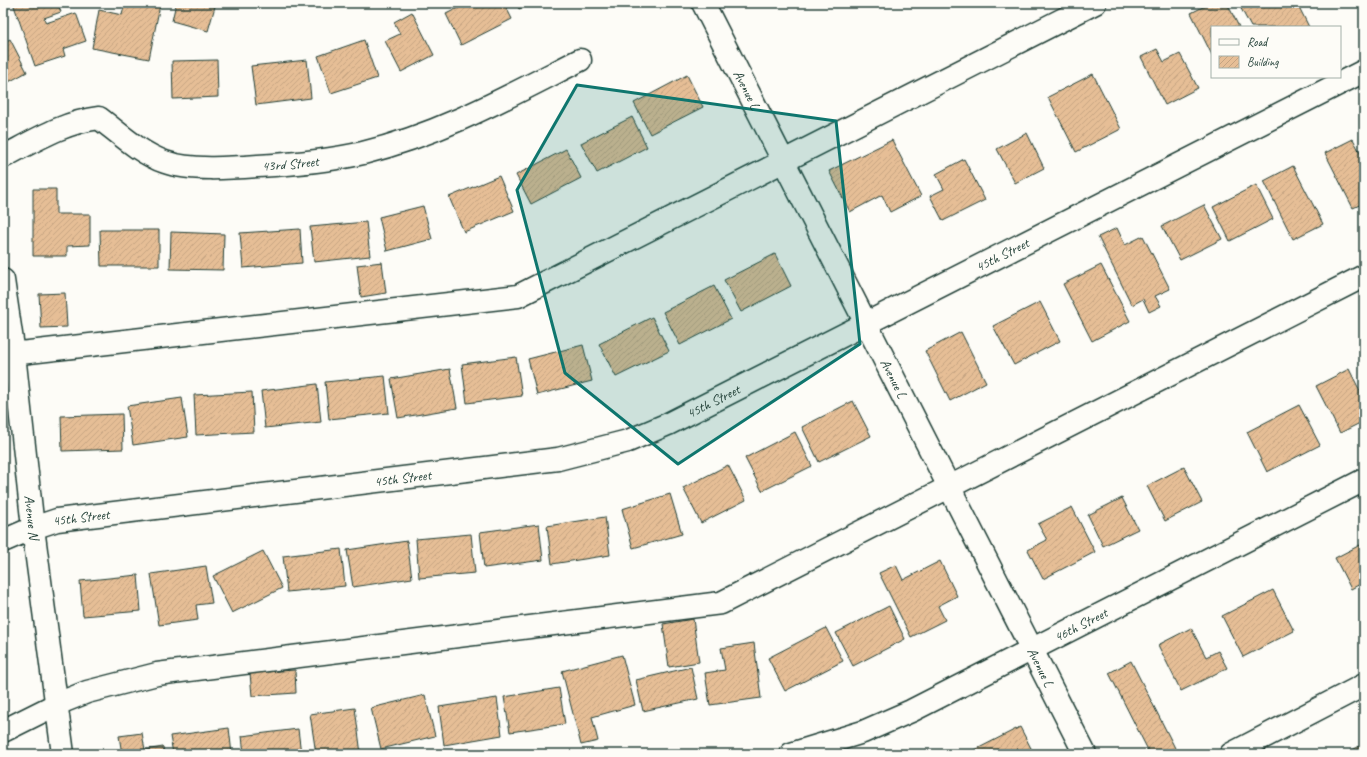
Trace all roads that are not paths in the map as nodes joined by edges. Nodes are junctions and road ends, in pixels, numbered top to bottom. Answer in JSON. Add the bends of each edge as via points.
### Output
{"nodes":[{"id":1,"x":703,"y":3,"type":"edge"},
{"id":2,"x":1095,"y":3,"type":"edge"},
{"id":3,"x":580,"y":60,"type":"dead end"},
{"id":4,"x":1364,"y":71,"type":"edge"},
{"id":5,"x":3,"y":157,"type":"edge"},
{"id":6,"x":784,"y":162,"type":"junction"},
{"id":7,"x":1364,"y":276,"type":"edge"},
{"id":8,"x":3,"y":280,"type":"edge"},
{"id":9,"x":866,"y":324,"type":"junction"},
{"id":10,"x":8,"y":354,"type":"edge"},
{"id":11,"x":1364,"y":480,"type":"edge"},
{"id":12,"x":950,"y":488,"type":"junction"},
{"id":13,"x":33,"y":528,"type":"junction"},
{"id":14,"x":3,"y":541,"type":"edge"},
{"id":15,"x":1032,"y":649,"type":"junction"},
{"id":16,"x":1364,"y":685,"type":"edge"},
{"id":17,"x":57,"y":704,"type":"junction"},
{"id":18,"x":3,"y":731,"type":"edge"},
{"id":19,"x":63,"y":754,"type":"edge"},
{"id":20,"x":791,"y":754,"type":"edge"},
{"id":21,"x":1085,"y":754,"type":"edge"},
{"id":22,"x":1231,"y":754,"type":"edge"}],
"edges":[{"from":1,"to":6,"type":"street","name":"Avenue L"},
{"from":2,"to":6,"type":"street"},
{"from":3,"to":5,"type":"street","name":"43rd Street","via":[[471,116],[440,129],[362,153],[313,162],[241,167],[184,166],[164,162],[143,151],[99,118],[81,120],[63,127]]},
{"from":4,"to":9,"type":"street","name":"45th Street"},
{"from":6,"to":9,"type":"street","name":"Avenue L"},
{"from":6,"to":10,"type":"street","via":[[518,296]]},
{"from":7,"to":12,"type":"street"},
{"from":8,"to":10,"type":"street","name":"Avenue N"},
{"from":9,"to":12,"type":"street","name":"Avenue L"},
{"from":9,"to":13,"type":"street","name":"45th Street","via":[[668,424],[628,441],[590,452],[550,460],[57,520]]},
{"from":10,"to":13,"type":"street","name":"Avenue N"},
{"from":11,"to":15,"type":"street","name":"46th Street"},
{"from":12,"to":15,"type":"street","name":"Avenue L"},
{"from":12,"to":17,"type":"street","via":[[721,603],[157,674],[87,692]]},
{"from":13,"to":14,"type":"street","name":"45th Street"},
{"from":13,"to":17,"type":"street","name":"Avenue N"},
{"from":15,"to":20,"type":"street","name":"46th Street","via":[[911,711],[863,732]]},
{"from":15,"to":21,"type":"street","name":"Avenue L"},
{"from":16,"to":22,"type":"street"},
{"from":17,"to":18,"type":"street"},
{"from":17,"to":19,"type":"street","name":"Avenue N"}]}
